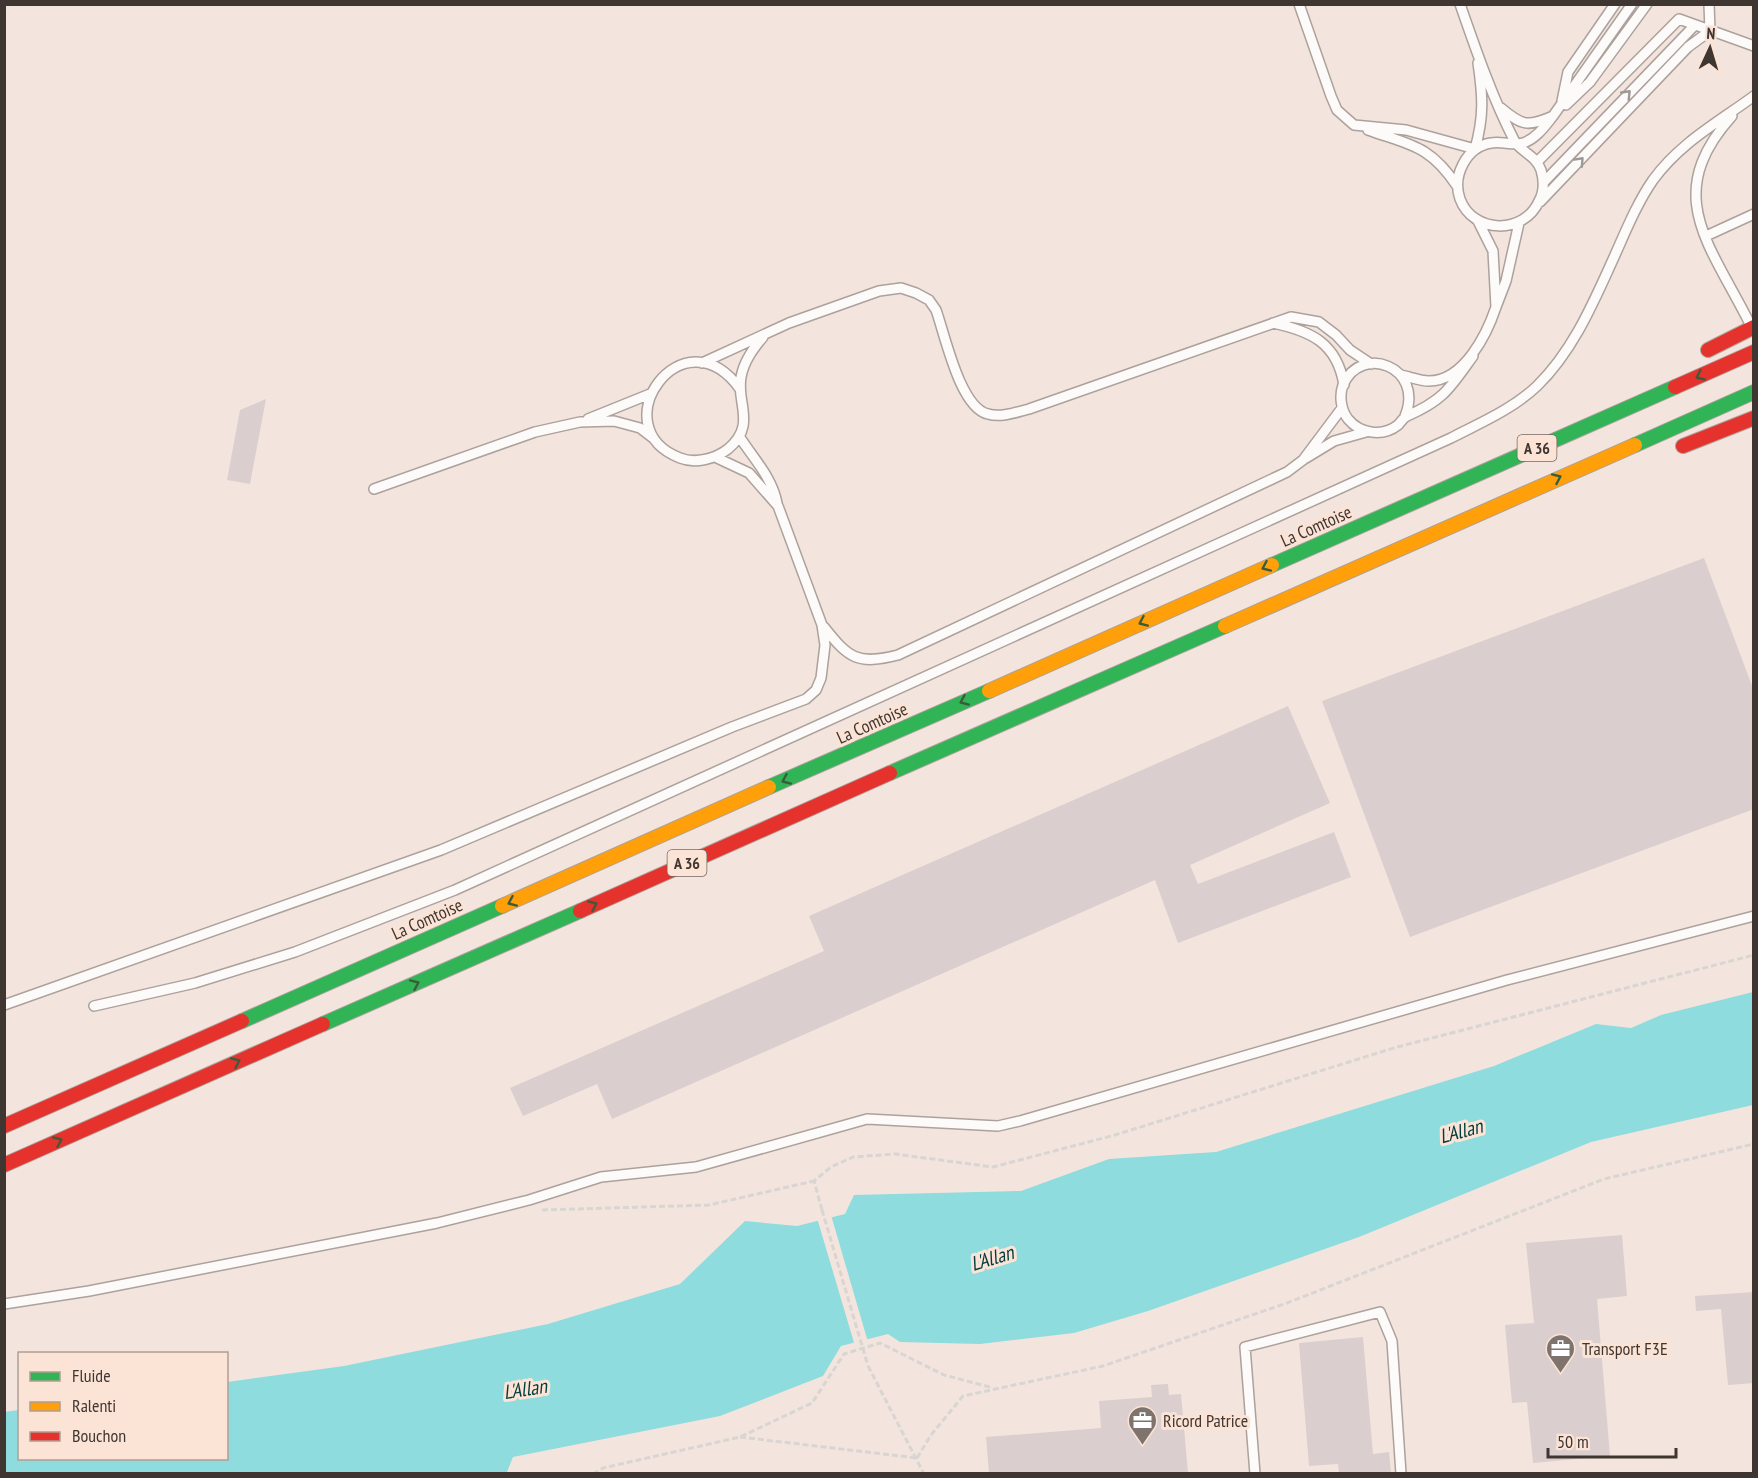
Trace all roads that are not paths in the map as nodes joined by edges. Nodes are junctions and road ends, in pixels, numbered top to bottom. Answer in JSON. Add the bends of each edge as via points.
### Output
{"nodes":[{"id":1,"x":1299,"y":4,"type":"edge"},
{"id":2,"x":1460,"y":4,"type":"edge"},
{"id":3,"x":1615,"y":4,"type":"edge"},
{"id":4,"x":1632,"y":4,"type":"edge"},
{"id":5,"x":1647,"y":4,"type":"edge"},
{"id":6,"x":1709,"y":4,"type":"edge"},
{"id":7,"x":1695,"y":25,"type":"junction"},
{"id":8,"x":1710,"y":31,"type":"junction"},
{"id":9,"x":1754,"y":46,"type":"edge"},
{"id":10,"x":1476,"y":49,"type":"junction"},
{"id":11,"x":1754,"y":96,"type":"edge"},
{"id":12,"x":1742,"y":105,"type":"junction"},
{"id":13,"x":1500,"y":107,"type":"junction"},
{"id":14,"x":1556,"y":113,"type":"junction"},
{"id":15,"x":1354,"y":125,"type":"junction"},
{"id":16,"x":1516,"y":144,"type":"junction"},
{"id":17,"x":1475,"y":149,"type":"junction"},
{"id":18,"x":1537,"y":162,"type":"junction"},
{"id":19,"x":1543,"y":183,"type":"junction"},
{"id":20,"x":1458,"y":186,"type":"junction"},
{"id":21,"x":1539,"y":203,"type":"junction"},
{"id":22,"x":1754,"y":214,"type":"edge"},
{"id":23,"x":1478,"y":220,"type":"junction"},
{"id":24,"x":1519,"y":223,"type":"junction"},
{"id":25,"x":1706,"y":236,"type":"junction"},
{"id":26,"x":1496,"y":307,"type":"junction"},
{"id":27,"x":1270,"y":323,"type":"junction"},
{"id":28,"x":1753,"y":328,"type":"edge"},
{"id":29,"x":766,"y":333,"type":"junction"},
{"id":30,"x":1754,"y":352,"type":"edge"},
{"id":31,"x":1473,"y":356,"type":"junction"},
{"id":32,"x":1691,"y":359,"type":"dead end"},
{"id":33,"x":702,"y":363,"type":"junction"},
{"id":34,"x":1371,"y":364,"type":"junction"},
{"id":35,"x":1401,"y":375,"type":"junction"},
{"id":36,"x":1344,"y":385,"type":"junction"},
{"id":37,"x":740,"y":389,"type":"junction"},
{"id":38,"x":1754,"y":392,"type":"edge"},
{"id":39,"x":650,"y":394,"type":"junction"},
{"id":40,"x":1619,"y":396,"type":"dead end"},
{"id":41,"x":1342,"y":408,"type":"junction"},
{"id":42,"x":1405,"y":416,"type":"junction"},
{"id":43,"x":1754,"y":418,"type":"edge"},
{"id":44,"x":580,"y":422,"type":"junction"},
{"id":45,"x":1366,"y":432,"type":"junction"},
{"id":46,"x":739,"y":436,"type":"junction"},
{"id":47,"x":656,"y":441,"type":"junction"},
{"id":48,"x":1665,"y":452,"type":"dead end"},
{"id":49,"x":715,"y":457,"type":"junction"},
{"id":50,"x":1304,"y":460,"type":"junction"},
{"id":51,"x":1589,"y":481,"type":"dead end"},
{"id":52,"x":374,"y":489,"type":"dead end"},
{"id":53,"x":778,"y":506,"type":"junction"},
{"id":54,"x":1320,"y":544,"type":"junction"},
{"id":55,"x":1407,"y":544,"type":"junction"},
{"id":56,"x":822,"y":625,"type":"junction"},
{"id":57,"x":1754,"y":916,"type":"edge"},
{"id":58,"x":4,"y":1005,"type":"edge"},
{"id":59,"x":94,"y":1006,"type":"dead end"},
{"id":60,"x":4,"y":1126,"type":"edge"},
{"id":61,"x":4,"y":1164,"type":"edge"},
{"id":62,"x":4,"y":1304,"type":"edge"},
{"id":63,"x":1255,"y":1473,"type":"edge"},
{"id":64,"x":1401,"y":1473,"type":"edge"}],
"edges":[{"from":1,"to":15,"type":"lane","via":[[1337,110]]},
{"from":2,"to":10,"type":"lane"},
{"from":3,"to":14,"type":"lane","via":[[1568,72]]},
{"from":4,"to":14,"type":"lane"},
{"from":5,"to":14,"type":"lane","via":[[1590,82]]},
{"from":6,"to":8,"type":"lane"},
{"from":7,"to":8,"type":"lane"},
{"from":7,"to":18,"type":"lane","via":[[1679,19]]},
{"from":19,"to":7,"type":"lane","one_way":true},
{"from":8,"to":9,"type":"lane"},
{"from":21,"to":8,"type":"lane","one_way":true,"via":[[1688,47]]},
{"from":10,"to":13,"type":"lane"},
{"from":10,"to":17,"type":"lane","via":[[1483,119]]},
{"from":11,"to":12,"type":"lane"},
{"from":12,"to":25,"type":"lane","via":[[1714,136],[1695,180],[1694,204]]},
{"from":12,"to":59,"type":"lane","via":[[1690,139],[1652,182],[1588,314],[1536,387],[1505,410],[1441,443],[455,890],[296,952],[195,983]]},
{"from":13,"to":14,"type":"lane","via":[[1526,124]]},
{"from":13,"to":16,"type":"lane"},
{"from":14,"to":16,"type":"lane","via":[[1542,130]]},
{"from":15,"to":17,"type":"lane","via":[[1406,130]]},
{"from":15,"to":20,"type":"lane","via":[[1424,150]]},
{"from":16,"to":17,"type":"lane","via":[[1502,141]]},
{"from":16,"to":18,"type":"lane"},
{"from":17,"to":20,"type":"lane","via":[[1459,172]]},
{"from":18,"to":19,"type":"lane"},
{"from":19,"to":21,"type":"lane"},
{"from":20,"to":23,"type":"lane","via":[[1464,205]]},
{"from":21,"to":24,"type":"lane"},
{"from":22,"to":25,"type":"lane"},
{"from":23,"to":24,"type":"lane","via":[[1491,226]]},
{"from":23,"to":26,"type":"lane","via":[[1494,250]]},
{"from":24,"to":26,"type":"lane"},
{"from":25,"to":28,"type":"lane"},
{"from":26,"to":31,"type":"lane"},
{"from":27,"to":29,"type":"lane","via":[[1029,409],[1002,415],[988,414],[967,397],[936,310],[929,300],[916,293],[901,288],[879,291]]},
{"from":27,"to":34,"type":"lane","via":[[1291,317],[1319,322]]},
{"from":27,"to":36,"type":"lane","via":[[1317,338],[1340,366]]},
{"from":28,"to":32,"type":"highway"},
{"from":29,"to":33,"type":"lane"},
{"from":29,"to":37,"type":"lane","via":[[748,357]]},
{"from":30,"to":54,"type":"highway","name":"La Comtoise","number":"A 36","one_way":true},
{"from":31,"to":35,"type":"lane","via":[[1431,381]]},
{"from":31,"to":42,"type":"lane","via":[[1439,401]]},
{"from":33,"to":37,"type":"lane","via":[[724,372]]},
{"from":33,"to":39,"type":"lane","via":[[670,369]]},
{"from":34,"to":35,"type":"lane","via":[[1393,368]]},
{"from":34,"to":36,"type":"lane","via":[[1359,367]]},
{"from":35,"to":42,"type":"lane","via":[[1410,395]]},
{"from":36,"to":41,"type":"lane"},
{"from":37,"to":46,"type":"lane","via":[[745,405]]},
{"from":55,"to":38,"type":"highway","number":"A 36","one_way":true},
{"from":39,"to":44,"type":"lane"},
{"from":39,"to":47,"type":"lane","via":[[648,418]]},
{"from":40,"to":54,"type":"highway"},
{"from":41,"to":45,"type":"lane","via":[[1347,418]]},
{"from":41,"to":50,"type":"lane"},
{"from":42,"to":45,"type":"lane","via":[[1388,430]]},
{"from":43,"to":48,"type":"highway"},
{"from":44,"to":47,"type":"lane","via":[[614,421],[640,428]]},
{"from":44,"to":52,"type":"lane","via":[[535,432]]},
{"from":45,"to":50,"type":"lane","via":[[1334,441]]},
{"from":46,"to":49,"type":"lane"},
{"from":46,"to":53,"type":"lane","via":[[775,491]]},
{"from":47,"to":49,"type":"lane","via":[[683,459]]},
{"from":49,"to":53,"type":"lane","via":[[749,473]]},
{"from":50,"to":56,"type":"lane","via":[[1257,487],[898,655],[872,662],[851,655]]},
{"from":51,"to":55,"type":"highway"},
{"from":53,"to":56,"type":"lane"},
{"from":54,"to":60,"type":"highway","name":"La Comtoise","number":"A 36","one_way":true},
{"from":61,"to":55,"type":"highway","number":"A 36","one_way":true},
{"from":56,"to":58,"type":"lane","via":[[825,645],[821,678],[806,699],[441,850]]},
{"from":57,"to":62,"type":"lane","via":[[1507,980],[998,1125],[867,1119],[696,1167],[601,1178],[437,1223]]},
{"from":63,"to":64,"type":"lane","via":[[1245,1347],[1380,1312],[1392,1341]]}]}
